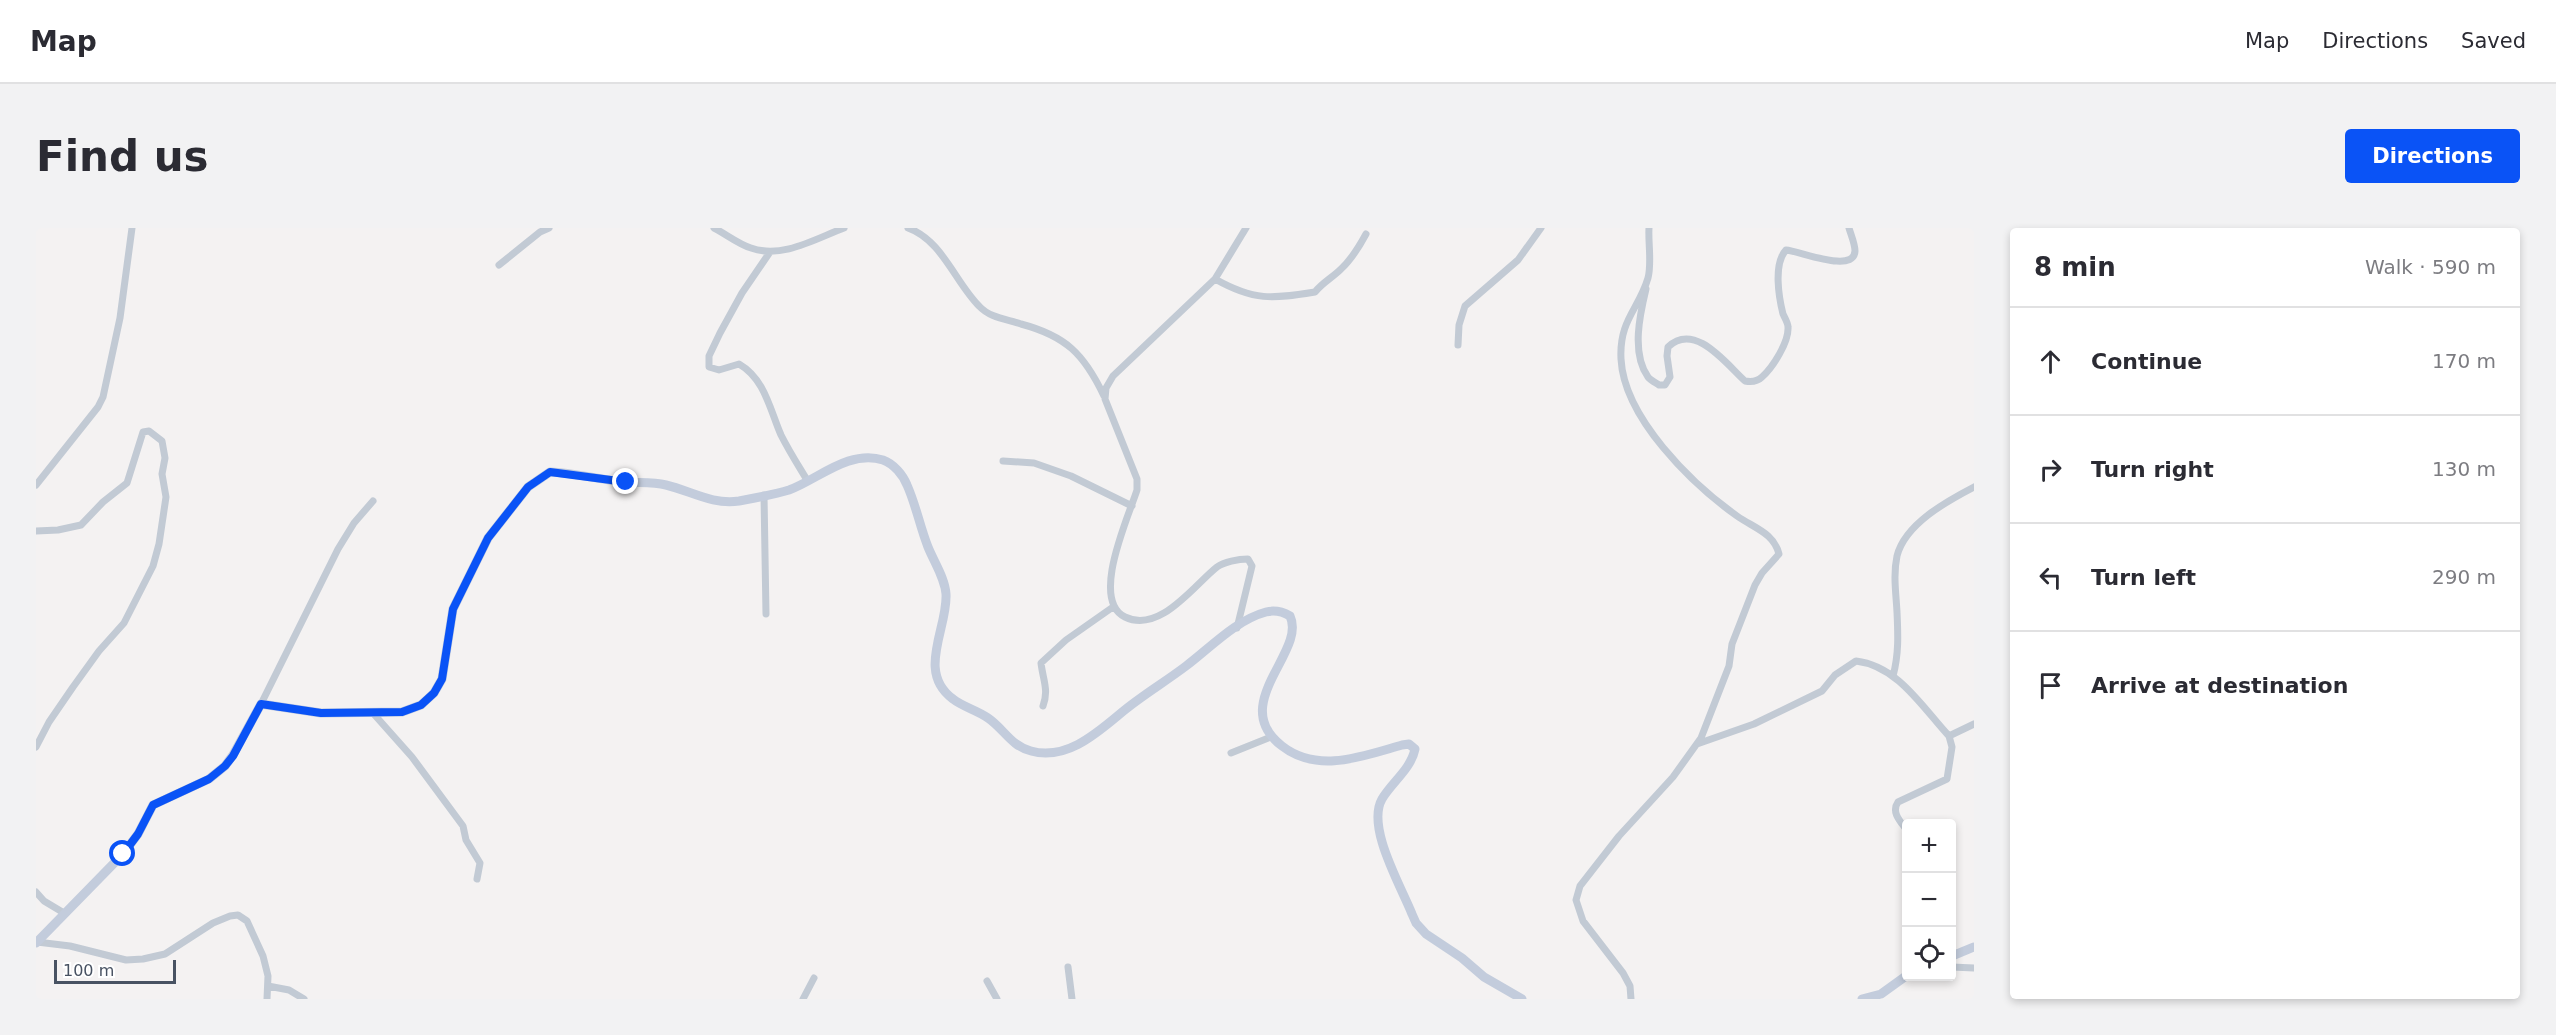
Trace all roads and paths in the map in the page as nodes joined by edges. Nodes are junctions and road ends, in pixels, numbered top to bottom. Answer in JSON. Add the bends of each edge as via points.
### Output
{"nodes":[{"id":1,"x":132,"y":228,"type":"edge"},
{"id":2,"x":549,"y":228,"type":"edge"},
{"id":3,"x":714,"y":228,"type":"edge"},
{"id":4,"x":844,"y":228,"type":"edge"},
{"id":5,"x":908,"y":228,"type":"edge"},
{"id":6,"x":1246,"y":228,"type":"edge"},
{"id":7,"x":1541,"y":228,"type":"edge"},
{"id":8,"x":1649,"y":228,"type":"edge"},
{"id":9,"x":1849,"y":228,"type":"edge"},
{"id":10,"x":1366,"y":234,"type":"dead end"},
{"id":11,"x":770,"y":252,"type":"junction"},
{"id":12,"x":499,"y":265,"type":"dead end"},
{"id":13,"x":1648,"y":277,"type":"junction"},
{"id":14,"x":1215,"y":279,"type":"junction"},
{"id":15,"x":1458,"y":345,"type":"dead end"},
{"id":16,"x":1105,"y":399,"type":"junction"},
{"id":17,"x":1003,"y":461,"type":"dead end"},
{"id":18,"x":807,"y":480,"type":"junction"},
{"id":19,"x":36,"y":485,"type":"edge"},
{"id":20,"x":1974,"y":487,"type":"edge"},
{"id":21,"x":764,"y":495,"type":"junction"},
{"id":22,"x":373,"y":501,"type":"dead end"},
{"id":23,"x":1132,"y":506,"type":"junction"},
{"id":24,"x":36,"y":531,"type":"edge"},
{"id":25,"x":1113,"y":607,"type":"junction"},
{"id":26,"x":766,"y":615,"type":"dead end"},
{"id":27,"x":1237,"y":628,"type":"junction"},
{"id":28,"x":1893,"y":676,"type":"junction"},
{"id":29,"x":261,"y":704,"type":"junction"},
{"id":30,"x":1042,"y":706,"type":"dead end"},
{"id":31,"x":372,"y":712,"type":"junction"},
{"id":32,"x":1974,"y":724,"type":"edge"},
{"id":33,"x":1949,"y":736,"type":"junction"},
{"id":34,"x":1271,"y":737,"type":"junction"},
{"id":35,"x":1697,"y":744,"type":"junction"},
{"id":36,"x":36,"y":747,"type":"edge"},
{"id":37,"x":1231,"y":753,"type":"dead end"},
{"id":38,"x":1902,"y":823,"type":"edge"},
{"id":39,"x":477,"y":879,"type":"dead end"},
{"id":40,"x":36,"y":892,"type":"edge"},
{"id":41,"x":64,"y":913,"type":"junction"},
{"id":42,"x":36,"y":942,"type":"edge"},
{"id":43,"x":1974,"y":947,"type":"edge"},
{"id":44,"x":1956,"y":954,"type":"edge"},
{"id":45,"x":1068,"y":967,"type":"dead end"},
{"id":46,"x":1956,"y":967,"type":"edge"},
{"id":47,"x":1974,"y":968,"type":"edge"},
{"id":48,"x":814,"y":978,"type":"dead end"},
{"id":49,"x":1902,"y":979,"type":"edge"},
{"id":50,"x":987,"y":981,"type":"dead end"},
{"id":51,"x":268,"y":986,"type":"junction"},
{"id":52,"x":267,"y":999,"type":"edge"},
{"id":53,"x":304,"y":999,"type":"edge"},
{"id":54,"x":803,"y":999,"type":"edge"},
{"id":55,"x":997,"y":999,"type":"edge"},
{"id":56,"x":1072,"y":999,"type":"edge"},
{"id":57,"x":1522,"y":999,"type":"edge"},
{"id":58,"x":1631,"y":999,"type":"edge"},
{"id":59,"x":1862,"y":999,"type":"edge"}],
"edges":[{"from":1,"to":19,"type":"street","via":[[120,318],[103,397]]},
{"from":2,"to":12,"type":"street"},
{"from":3,"to":11,"type":"street","via":[[750,248]]},
{"from":4,"to":11,"type":"street"},
{"from":5,"to":16,"type":"street","via":[[937,249],[980,308],[992,316],[1063,340],[1078,352]]},
{"from":6,"to":14,"type":"street"},
{"from":7,"to":15,"type":"street","via":[[1518,260],[1465,306]]},
{"from":8,"to":13,"type":"street"},
{"from":9,"to":13,"type":"street","via":[[1855,251],[1849,261],[1841,263],[1786,250],[1782,254],[1780,292],[1788,328],[1779,354],[1761,378],[1752,382],[1745,381],[1693,339],[1668,347],[1670,377],[1665,385],[1648,377],[1642,360],[1640,317]]},
{"from":10,"to":14,"type":"street","via":[[1355,253],[1315,292],[1280,298],[1254,297]]},
{"from":11,"to":18,"type":"street","via":[[720,333],[709,356],[709,367],[719,370],[739,364],[750,370]]},
{"from":13,"to":35,"type":"street","via":[[1623,330],[1621,359],[1624,381],[1641,420],[1677,464],[1736,515],[1767,534],[1776,543],[1779,554],[1755,585],[1732,644],[1729,666]]},
{"from":14,"to":16,"type":"street","via":[[1113,376]]},
{"from":16,"to":23,"type":"street","via":[[1137,479]]},
{"from":17,"to":23,"type":"street","via":[[1034,463]]},
{"from":18,"to":21,"type":"street","via":[[789,490]]},
{"from":18,"to":27,"type":"street","via":[[840,464],[861,460],[883,460],[898,470],[946,586],[946,616],[934,661],[937,675],[953,699],[988,717],[1012,742],[1036,753],[1060,751],[1080,743]]},
{"from":20,"to":28,"type":"street","via":[[1936,507],[1909,534],[1898,554],[1894,574],[1899,642]]},
{"from":21,"to":26,"type":"street"},
{"from":21,"to":31,"type":"street","via":[[720,502],[667,485],[567,473],[541,476],[497,524],[459,596],[449,626],[442,679],[434,693],[409,711]]},
{"from":22,"to":29,"type":"street","via":[[338,549]]},
{"from":23,"to":25,"type":"street","via":[[1110,576]]},
{"from":24,"to":36,"type":"street","via":[[81,525],[127,483],[143,432],[149,431],[162,441],[166,497],[153,566],[124,623],[72,687]]},
{"from":25,"to":27,"type":"street","via":[[1131,620],[1157,616],[1184,600],[1218,566],[1248,559],[1252,566]]},
{"from":25,"to":30,"type":"street","via":[[1041,663],[1047,685]]},
{"from":27,"to":34,"type":"street","via":[[1265,613],[1283,612],[1292,619],[1290,641],[1270,680],[1263,708],[1264,723]]},
{"from":28,"to":33,"type":"street"},
{"from":28,"to":35,"type":"street","via":[[1856,661],[1835,675],[1822,691],[1754,724]]},
{"from":29,"to":31,"type":"street","via":[[321,713]]},
{"from":29,"to":41,"type":"street","via":[[225,766],[209,779],[153,805],[130,844]]},
{"from":31,"to":39,"type":"street","via":[[412,757],[463,826],[466,840],[480,863]]},
{"from":32,"to":33,"type":"street"},
{"from":33,"to":38,"type":"street","via":[[1952,747],[1947,779],[1898,802],[1896,815]]},
{"from":34,"to":37,"type":"street"},
{"from":34,"to":57,"type":"street","via":[[1294,755],[1326,761],[1353,760],[1409,744],[1415,749],[1406,768],[1383,797],[1378,815],[1386,851],[1412,914],[1426,934],[1484,977]]},
{"from":35,"to":58,"type":"street","via":[[1580,886],[1576,900],[1583,921],[1623,973]]},
{"from":40,"to":41,"type":"street"},
{"from":41,"to":42,"type":"street"},
{"from":42,"to":51,"type":"street","via":[[126,960],[143,959],[165,954],[213,923],[238,915],[247,921],[262,956]]},
{"from":43,"to":44,"type":"street"},
{"from":45,"to":56,"type":"street"},
{"from":46,"to":47,"type":"street"},
{"from":48,"to":54,"type":"street"},
{"from":49,"to":59,"type":"street","via":[[1881,994]]},
{"from":50,"to":55,"type":"street"},
{"from":51,"to":52,"type":"street"},
{"from":51,"to":53,"type":"street","via":[[289,990]]}]}
